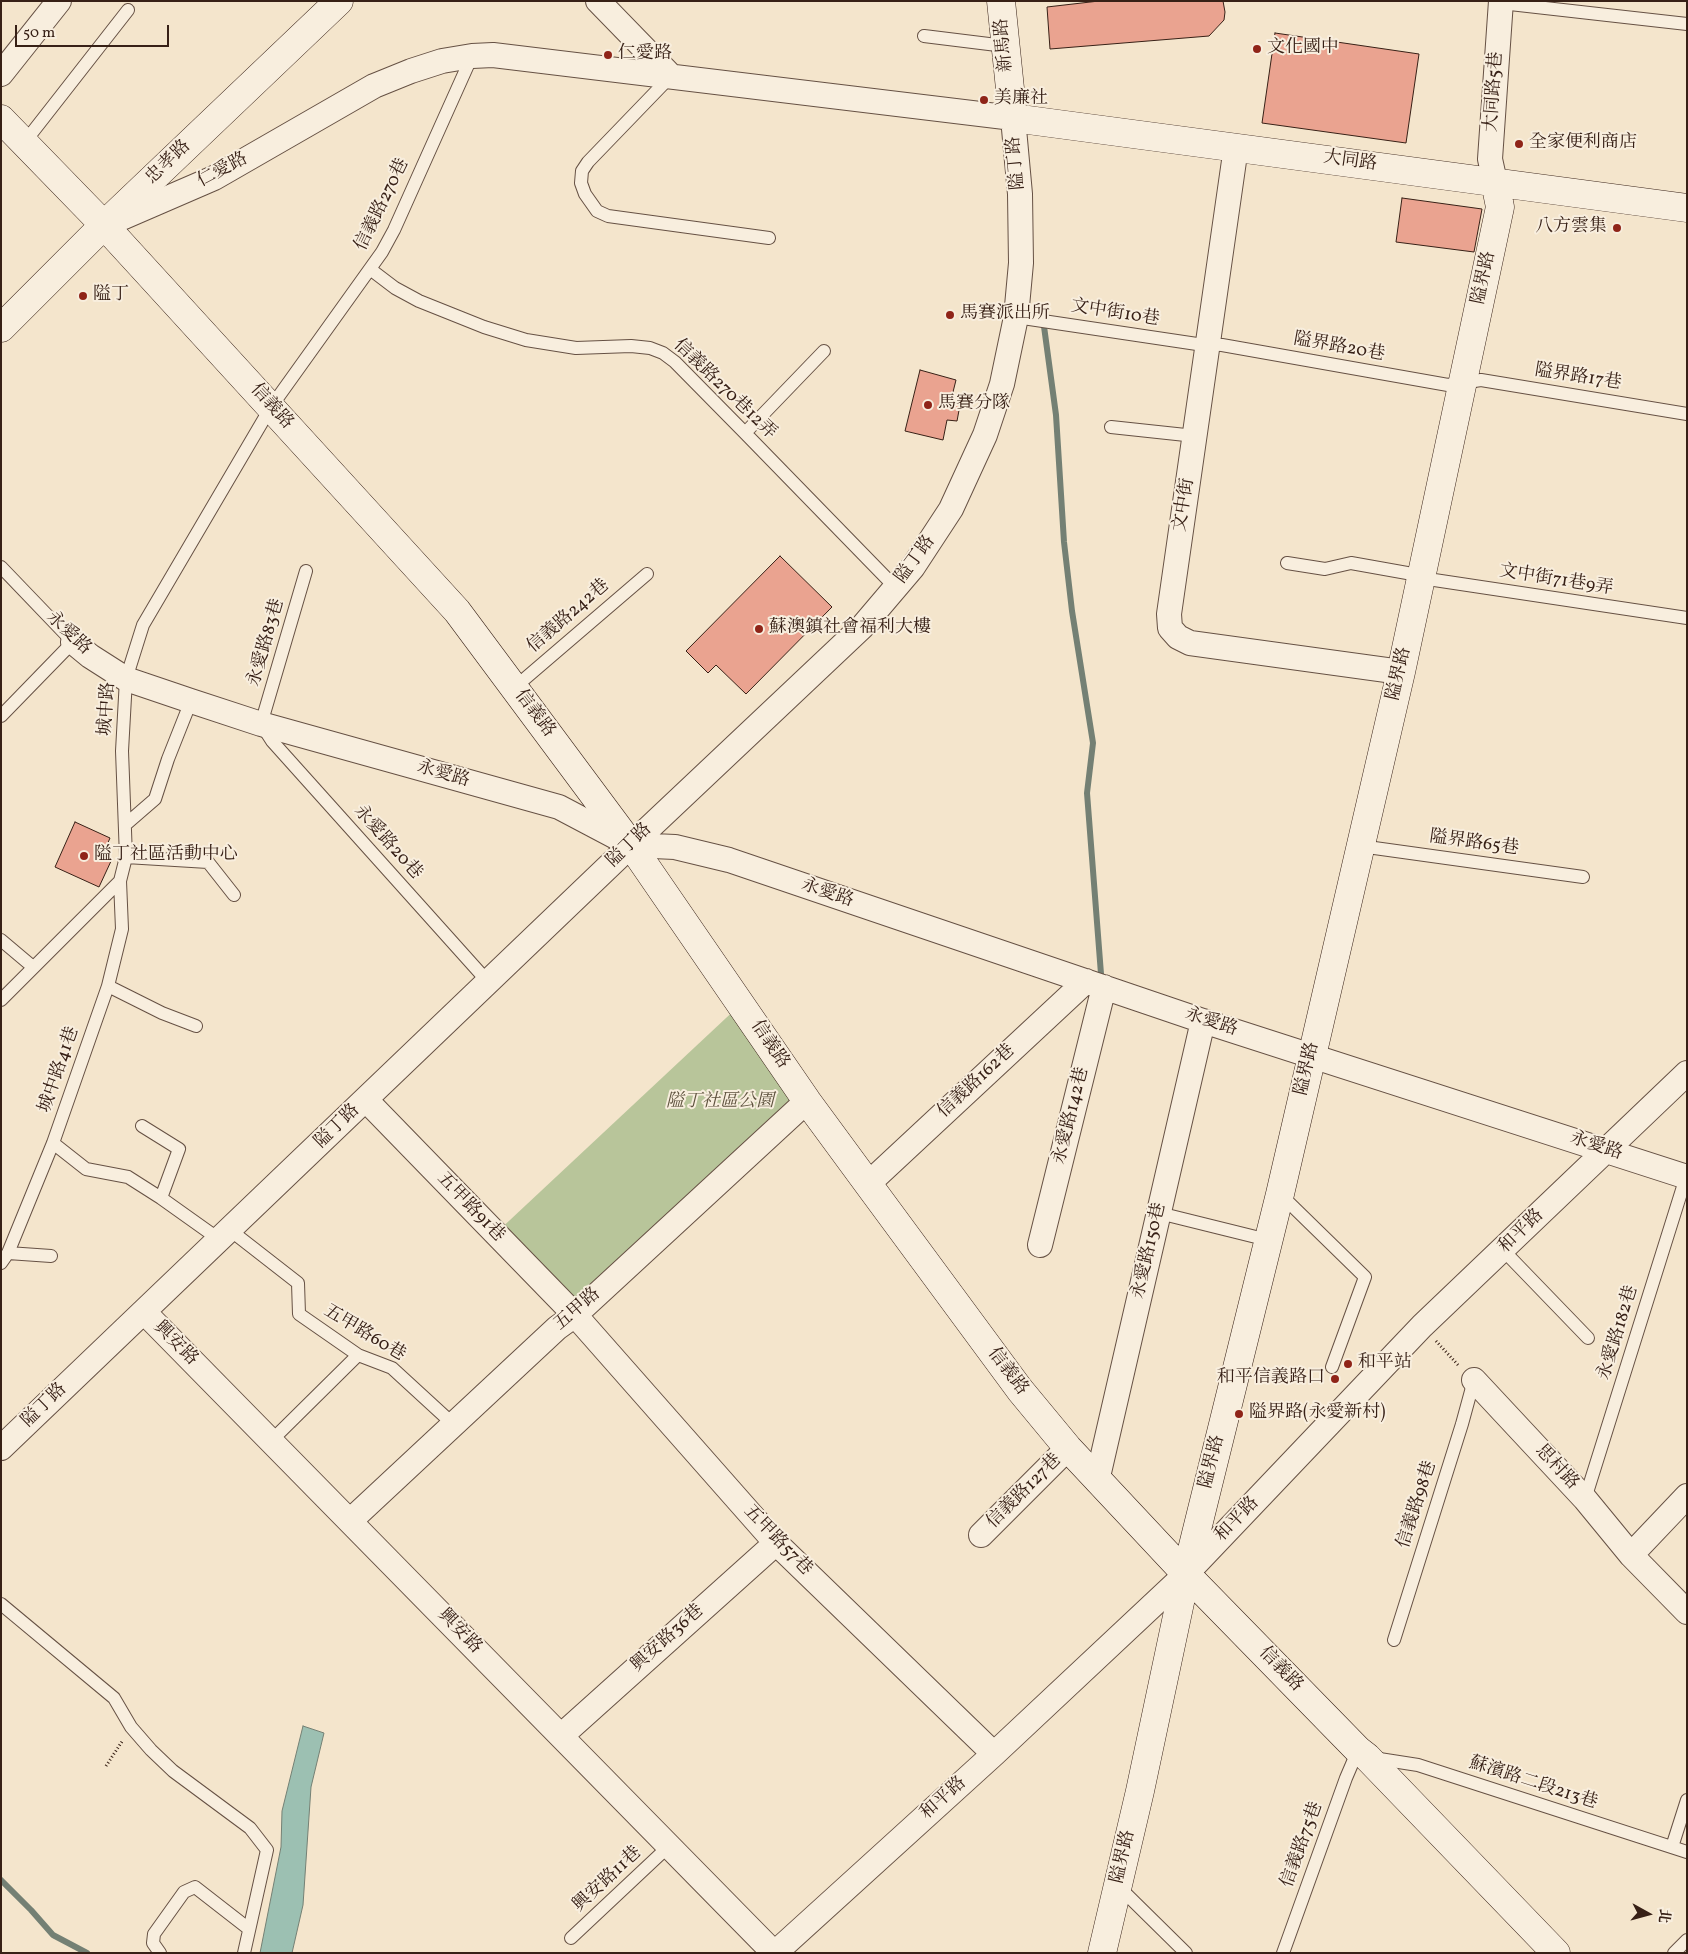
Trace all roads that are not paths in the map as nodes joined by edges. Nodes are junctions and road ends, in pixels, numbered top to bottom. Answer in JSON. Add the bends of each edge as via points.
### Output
{"nodes":[{"id":1,"x":59,"y":1,"type":"edge"},
{"id":2,"x":339,"y":1,"type":"edge"},
{"id":3,"x":598,"y":1,"type":"edge"},
{"id":4,"x":1001,"y":1,"type":"edge"},
{"id":5,"x":1501,"y":2,"type":"edge"},
{"id":6,"x":128,"y":10,"type":"dead end"},
{"id":7,"x":1687,"y":24,"type":"edge"},
{"id":8,"x":924,"y":36,"type":"dead end"},
{"id":9,"x":1005,"y":46,"type":"junction"},
{"id":10,"x":472,"y":56,"type":"junction"},
{"id":11,"x":1,"y":74,"type":"edge"},
{"id":12,"x":671,"y":76,"type":"junction"},
{"id":13,"x":1012,"y":118,"type":"junction"},
{"id":14,"x":1,"y":119,"type":"edge"},
{"id":15,"x":24,"y":143,"type":"junction"},
{"id":16,"x":1236,"y":147,"type":"junction"},
{"id":17,"x":1495,"y":182,"type":"junction"},
{"id":18,"x":1687,"y":208,"type":"edge"},
{"id":19,"x":104,"y":225,"type":"junction"},
{"id":20,"x":769,"y":238,"type":"dead end"},
{"id":21,"x":370,"y":269,"type":"junction"},
{"id":22,"x":1016,"y":317,"type":"junction"},
{"id":23,"x":1,"y":328,"type":"edge"},
{"id":24,"x":1209,"y":345,"type":"junction"},
{"id":25,"x":824,"y":351,"type":"dead end"},
{"id":26,"x":1464,"y":383,"type":"junction"},
{"id":27,"x":271,"y":407,"type":"junction"},
{"id":28,"x":1687,"y":414,"type":"edge"},
{"id":29,"x":1111,"y":427,"type":"dead end"},
{"id":30,"x":745,"y":433,"type":"junction"},
{"id":31,"x":1195,"y":436,"type":"junction"},
{"id":32,"x":1287,"y":563,"type":"dead end"},
{"id":33,"x":1,"y":567,"type":"edge"},
{"id":34,"x":306,"y":571,"type":"dead end"},
{"id":35,"x":647,"y":574,"type":"dead end"},
{"id":36,"x":1421,"y":578,"type":"junction"},
{"id":37,"x":896,"y":588,"type":"junction"},
{"id":38,"x":1687,"y":618,"type":"edge"},
{"id":39,"x":73,"y":642,"type":"junction"},
{"id":40,"x":1401,"y":672,"type":"junction"},
{"id":41,"x":126,"y":679,"type":"junction"},
{"id":42,"x":514,"y":688,"type":"junction"},
{"id":43,"x":191,"y":701,"type":"junction"},
{"id":44,"x":1,"y":716,"type":"edge"},
{"id":45,"x":261,"y":724,"type":"junction"},
{"id":46,"x":125,"y":825,"type":"junction"},
{"id":47,"x":632,"y":845,"type":"junction"},
{"id":48,"x":1360,"y":846,"type":"junction"},
{"id":49,"x":126,"y":857,"type":"junction"},
{"id":50,"x":1583,"y":877,"type":"dead end"},
{"id":51,"x":120,"y":881,"type":"junction"},
{"id":52,"x":234,"y":895,"type":"dead end"},
{"id":53,"x":1,"y":940,"type":"edge"},
{"id":54,"x":33,"y":967,"type":"junction"},
{"id":55,"x":489,"y":983,"type":"junction"},
{"id":56,"x":1095,"y":984,"type":"junction"},
{"id":57,"x":108,"y":986,"type":"junction"},
{"id":58,"x":1,"y":1000,"type":"edge"},
{"id":59,"x":1203,"y":1021,"type":"junction"},
{"id":60,"x":196,"y":1026,"type":"dead end"},
{"id":61,"x":1311,"y":1056,"type":"junction"},
{"id":62,"x":1687,"y":1073,"type":"edge"},
{"id":63,"x":366,"y":1100,"type":"junction"},
{"id":64,"x":807,"y":1101,"type":"junction"},
{"id":65,"x":142,"y":1126,"type":"dead end"},
{"id":66,"x":53,"y":1142,"type":"junction"},
{"id":67,"x":1605,"y":1150,"type":"junction"},
{"id":68,"x":1686,"y":1177,"type":"edge"},
{"id":69,"x":868,"y":1184,"type":"junction"},
{"id":70,"x":1280,"y":1194,"type":"junction"},
{"id":71,"x":161,"y":1198,"type":"junction"},
{"id":72,"x":1159,"y":1213,"type":"junction"},
{"id":73,"x":225,"y":1235,"type":"junction"},
{"id":74,"x":1268,"y":1240,"type":"junction"},
{"id":75,"x":1040,"y":1245,"type":"dead end"},
{"id":76,"x":1503,"y":1250,"type":"junction"},
{"id":77,"x":50,"y":1256,"type":"dead end"},
{"id":78,"x":5,"y":1258,"type":"edge"},
{"id":79,"x":144,"y":1312,"type":"junction"},
{"id":80,"x":575,"y":1315,"type":"junction"},
{"id":81,"x":1588,"y":1338,"type":"dead end"},
{"id":82,"x":358,"y":1355,"type":"junction"},
{"id":83,"x":1332,"y":1366,"type":"dead end"},
{"id":84,"x":1474,"y":1380,"type":"joint"},
{"id":85,"x":453,"y":1424,"type":"junction"},
{"id":86,"x":271,"y":1441,"type":"junction"},
{"id":87,"x":1,"y":1448,"type":"edge"},
{"id":88,"x":1068,"y":1448,"type":"junction"},
{"id":89,"x":1097,"y":1481,"type":"junction"},
{"id":90,"x":1687,"y":1496,"type":"edge"},
{"id":91,"x":1585,"y":1499,"type":"junction"},
{"id":92,"x":350,"y":1521,"type":"junction"},
{"id":93,"x":981,"y":1535,"type":"dead end"},
{"id":94,"x":776,"y":1543,"type":"junction"},
{"id":95,"x":1631,"y":1555,"type":"junction"},
{"id":96,"x":1186,"y":1574,"type":"junction"},
{"id":97,"x":1,"y":1604,"type":"edge"},
{"id":98,"x":1687,"y":1612,"type":"edge"},
{"id":99,"x":1394,"y":1640,"type":"dead end"},
{"id":100,"x":561,"y":1736,"type":"junction"},
{"id":101,"x":1363,"y":1753,"type":"junction"},
{"id":102,"x":994,"y":1754,"type":"junction"},
{"id":103,"x":1687,"y":1800,"type":"edge"},
{"id":104,"x":669,"y":1846,"type":"junction"},
{"id":105,"x":1672,"y":1847,"type":"junction"},
{"id":106,"x":1687,"y":1852,"type":"edge"},
{"id":107,"x":1118,"y":1885,"type":"junction"},
{"id":108,"x":249,"y":1930,"type":"junction"},
{"id":109,"x":571,"y":1938,"type":"dead end"},
{"id":110,"x":1687,"y":1940,"type":"edge"},
{"id":111,"x":1550,"y":1950,"type":"edge"},
{"id":112,"x":160,"y":1953,"type":"edge"},
{"id":113,"x":244,"y":1953,"type":"edge"},
{"id":114,"x":775,"y":1953,"type":"edge"},
{"id":115,"x":1102,"y":1953,"type":"edge"},
{"id":116,"x":1186,"y":1953,"type":"edge"},
{"id":117,"x":1283,"y":1953,"type":"edge"},
{"id":118,"x":1674,"y":1953,"type":"edge"}],
"edges":[{"from":1,"to":11,"type":"street"},
{"from":2,"to":19,"type":"street","name":"忠孝路"},
{"from":3,"to":12,"type":"street"},
{"from":4,"to":9,"type":"street","name":"新馬路"},
{"from":5,"to":7,"type":"lane"},
{"from":5,"to":17,"type":"street","name":"大同路5巷","via":[[1490,159]]},
{"from":6,"to":15,"type":"lane"},
{"from":8,"to":9,"type":"lane"},
{"from":9,"to":13,"type":"street","name":"新馬路"},
{"from":10,"to":12,"type":"street","name":"仁愛路","via":[[493,55]]},
{"from":10,"to":19,"type":"street","name":"仁愛路","via":[[442,61],[374,86],[214,178]]},
{"from":10,"to":21,"type":"lane","name":"信義路270巷","via":[[394,230]]},
{"from":12,"to":13,"type":"street","name":"仁愛路"},
{"from":12,"to":20,"type":"lane","via":[[588,162],[582,171],[581,183],[585,194],[597,211],[608,216]]},
{"from":13,"to":16,"type":"street","name":"大同路"},
{"from":13,"to":22,"type":"street","name":"隘丁路","via":[[1020,204],[1021,263]]},
{"from":14,"to":15,"type":"street","name":"信義路"},
{"from":15,"to":19,"type":"street","name":"信義路"},
{"from":16,"to":17,"type":"street","name":"大同路"},
{"from":16,"to":24,"type":"street","name":"文中街"},
{"from":17,"to":18,"type":"street","name":"大同路"},
{"from":17,"to":26,"type":"street","name":"隘界路","via":[[1500,207]]},
{"from":19,"to":23,"type":"street","name":"忠孝路"},
{"from":19,"to":27,"type":"street","name":"信義路"},
{"from":21,"to":27,"type":"lane","name":"信義路270巷"},
{"from":21,"to":30,"type":"lane","name":"信義路270巷12弄","via":[[419,301],[526,340],[576,348],[631,346],[663,353]]},
{"from":22,"to":24,"type":"lane","name":"文中街10巷"},
{"from":22,"to":37,"type":"street","name":"隘丁路","via":[[1002,384],[985,436],[951,509]]},
{"from":24,"to":26,"type":"lane","name":"隘界路20巷","via":[[1448,385]]},
{"from":24,"to":31,"type":"street","name":"文中街"},
{"from":25,"to":30,"type":"lane"},
{"from":26,"to":28,"type":"lane","name":"隘界路17巷","via":[[1481,380]]},
{"from":26,"to":36,"type":"street","name":"隘界路"},
{"from":27,"to":41,"type":"lane","name":"城中路","via":[[143,625]]},
{"from":27,"to":42,"type":"street","name":"信義路","via":[[457,611]]},
{"from":29,"to":31,"type":"lane"},
{"from":30,"to":37,"type":"lane","name":"信義路270巷12弄"},
{"from":31,"to":40,"type":"street","name":"文中街","via":[[1169,614],[1170,628],[1190,643]]},
{"from":32,"to":36,"type":"lane","name":"文中街71巷9弄","via":[[1325,569],[1351,563]]},
{"from":33,"to":39,"type":"lane","name":"永愛路"},
{"from":34,"to":45,"type":"lane","name":"永愛路83巷"},
{"from":35,"to":42,"type":"lane","name":"信義路242巷"},
{"from":36,"to":38,"type":"lane","name":"文中街71巷9弄"},
{"from":36,"to":40,"type":"street","name":"隘界路"},
{"from":37,"to":47,"type":"street","name":"隘丁路","via":[[862,627]]},
{"from":39,"to":41,"type":"street","name":"永愛路"},
{"from":39,"to":44,"type":"lane"},
{"from":40,"to":48,"type":"street","name":"隘界路"},
{"from":41,"to":43,"type":"street","name":"永愛路"},
{"from":41,"to":46,"type":"lane","name":"城中路","via":[[122,751]]},
{"from":42,"to":47,"type":"street","name":"信義路"},
{"from":43,"to":45,"type":"street","name":"永愛路"},
{"from":43,"to":46,"type":"lane","via":[[155,799]]},
{"from":45,"to":47,"type":"street","name":"永愛路","via":[[559,807]]},
{"from":45,"to":55,"type":"lane","name":"永愛路20巷"},
{"from":46,"to":49,"type":"lane","name":"城中路"},
{"from":47,"to":55,"type":"street","name":"隘丁路"},
{"from":47,"to":56,"type":"street","name":"永愛路","via":[[675,847],[728,860]]},
{"from":47,"to":64,"type":"street","name":"信義路"},
{"from":48,"to":50,"type":"lane","name":"隘界路65巷"},
{"from":48,"to":61,"type":"street","name":"隘界路"},
{"from":49,"to":51,"type":"lane","name":"城中路"},
{"from":49,"to":52,"type":"lane","via":[[208,862]]},
{"from":51,"to":54,"type":"lane"},
{"from":51,"to":57,"type":"lane","name":"城中路41巷","via":[[122,929]]},
{"from":53,"to":54,"type":"lane"},
{"from":54,"to":58,"type":"lane"},
{"from":55,"to":63,"type":"street","name":"隘丁路"},
{"from":56,"to":59,"type":"street","name":"永愛路"},
{"from":56,"to":69,"type":"street","name":"信義路162巷"},
{"from":56,"to":75,"type":"street","name":"永愛路142巷"},
{"from":57,"to":60,"type":"lane","via":[[162,1014]]},
{"from":57,"to":66,"type":"lane","name":"城中路41巷"},
{"from":59,"to":61,"type":"street","name":"永愛路"},
{"from":59,"to":72,"type":"street","name":"永愛路150巷"},
{"from":61,"to":67,"type":"street","name":"永愛路"},
{"from":61,"to":70,"type":"street","name":"隘界路"},
{"from":62,"to":67,"type":"street","name":"和平路"},
{"from":63,"to":73,"type":"street","name":"隘丁路"},
{"from":63,"to":80,"type":"street","name":"五甲路91巷"},
{"from":64,"to":69,"type":"street","name":"信義路"},
{"from":64,"to":80,"type":"street","name":"五甲路"},
{"from":65,"to":71,"type":"lane","via":[[179,1150]]},
{"from":66,"to":71,"type":"lane","via":[[86,1169],[128,1177]]},
{"from":66,"to":78,"type":"lane","name":"城中路41巷"},
{"from":67,"to":68,"type":"street","name":"永愛路"},
{"from":67,"to":76,"type":"street","name":"和平路"},
{"from":68,"to":91,"type":"lane","name":"永愛路182巷"},
{"from":69,"to":88,"type":"street","name":"信義路","via":[[1020,1390]]},
{"from":70,"to":74,"type":"street","name":"隘界路"},
{"from":70,"to":83,"type":"lane","via":[[1366,1277]]},
{"from":71,"to":73,"type":"lane"},
{"from":72,"to":74,"type":"lane"},
{"from":72,"to":89,"type":"street","name":"永愛路150巷"},
{"from":73,"to":79,"type":"street","name":"隘丁路"},
{"from":73,"to":82,"type":"lane","name":"五甲路60巷","via":[[298,1283],[299,1314]]},
{"from":74,"to":96,"type":"street","name":"隘界路"},
{"from":76,"to":81,"type":"lane"},
{"from":76,"to":96,"type":"street","name":"和平路","via":[[1422,1326]]},
{"from":77,"to":78,"type":"lane"},
{"from":79,"to":86,"type":"street","name":"興安路"},
{"from":79,"to":87,"type":"street","name":"隘丁路"},
{"from":80,"to":85,"type":"street","name":"五甲路"},
{"from":80,"to":94,"type":"street","name":"五甲路57巷"},
{"from":82,"to":85,"type":"lane","name":"五甲路60巷","via":[[392,1368]]},
{"from":82,"to":86,"type":"lane"},
{"from":84,"to":91,"type":"street","name":"思村路"},
{"from":84,"to":99,"type":"lane","name":"信義路98巷"},
{"from":85,"to":92,"type":"street","name":"五甲路"},
{"from":86,"to":92,"type":"street","name":"興安路"},
{"from":88,"to":89,"type":"street","name":"信義路"},
{"from":88,"to":93,"type":"street","name":"信義路127巷"},
{"from":89,"to":96,"type":"street","name":"信義路"},
{"from":90,"to":95,"type":"street"},
{"from":91,"to":95,"type":"street","name":"思村路"},
{"from":92,"to":100,"type":"street","name":"興安路"},
{"from":94,"to":100,"type":"street","name":"興安路36巷"},
{"from":94,"to":102,"type":"street","name":"五甲路57巷"},
{"from":95,"to":98,"type":"street","name":"思村路"},
{"from":96,"to":101,"type":"street","name":"信義路"},
{"from":96,"to":102,"type":"street","name":"和平路"},
{"from":96,"to":107,"type":"street","name":"隘界路"},
{"from":97,"to":108,"type":"lane","via":[[114,1698],[151,1750],[173,1771],[250,1828],[267,1850]]},
{"from":100,"to":104,"type":"street","name":"興安路"},
{"from":101,"to":105,"type":"lane","name":"蘇濱路二段213巷","via":[[1418,1765]]},
{"from":101,"to":111,"type":"street","name":"信義路"},
{"from":101,"to":117,"type":"lane","name":"信義路75巷","via":[[1346,1778]]},
{"from":102,"to":114,"type":"street","name":"和平路"},
{"from":103,"to":105,"type":"lane"},
{"from":104,"to":109,"type":"lane","name":"興安路11巷"},
{"from":104,"to":114,"type":"street","name":"興安路"},
{"from":105,"to":106,"type":"lane","name":"蘇濱路二段213巷"},
{"from":107,"to":115,"type":"street","name":"隘界路"},
{"from":107,"to":116,"type":"lane"},
{"from":108,"to":112,"type":"lane","via":[[195,1887],[184,1892],[154,1934],[153,1943]]},
{"from":108,"to":113,"type":"lane"},
{"from":110,"to":118,"type":"lane"}]}
